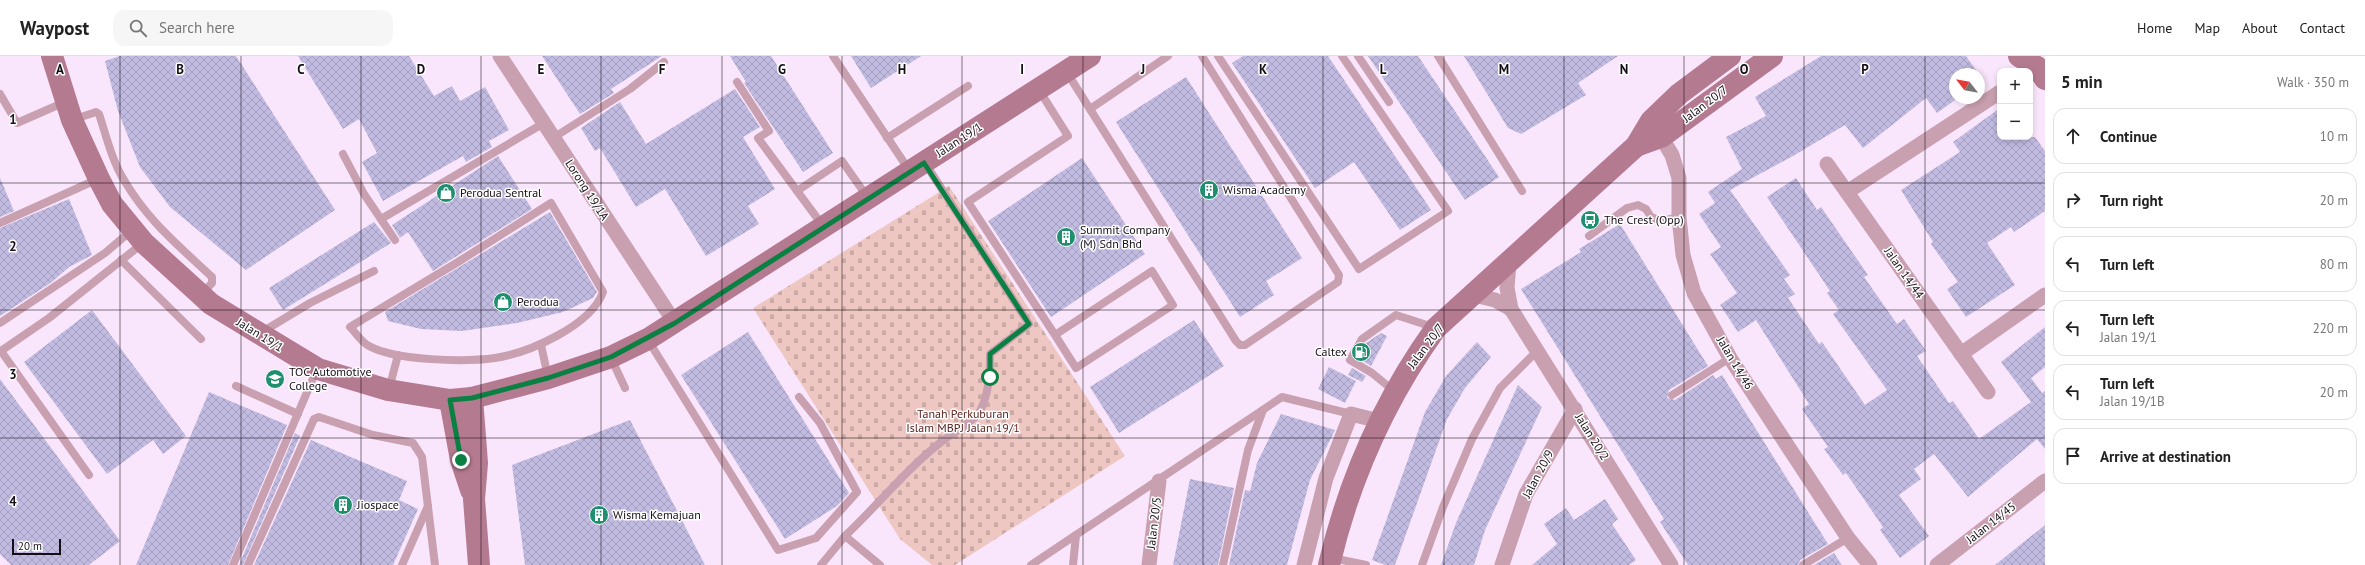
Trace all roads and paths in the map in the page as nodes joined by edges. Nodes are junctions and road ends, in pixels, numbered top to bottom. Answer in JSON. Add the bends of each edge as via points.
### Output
{"nodes":[{"id":1,"x":500,"y":56,"type":"edge"},
{"id":2,"x":833,"y":56,"type":"edge"},
{"id":3,"x":1090,"y":56,"type":"edge"},
{"id":4,"x":1168,"y":56,"type":"edge"},
{"id":5,"x":1202,"y":56,"type":"edge"},
{"id":6,"x":1218,"y":56,"type":"edge"},
{"id":7,"x":1342,"y":56,"type":"edge"},
{"id":8,"x":1358,"y":56,"type":"edge"},
{"id":9,"x":1438,"y":56,"type":"edge"},
{"id":10,"x":1730,"y":56,"type":"edge"},
{"id":11,"x":1772,"y":56,"type":"edge"},
{"id":12,"x":664,"y":62,"type":"dead end"},
{"id":13,"x":54,"y":64,"type":"edge"},
{"id":14,"x":1066,"y":72,"type":"junction"},
{"id":15,"x":737,"y":82,"type":"dead end"},
{"id":16,"x":968,"y":86,"type":"dead end"},
{"id":17,"x":1038,"y":89,"type":"junction"},
{"id":18,"x":0,"y":94,"type":"edge"},
{"id":19,"x":1997,"y":94,"type":"edge"},
{"id":20,"x":1389,"y":102,"type":"dead end"},
{"id":21,"x":1090,"y":109,"type":"junction"},
{"id":22,"x":69,"y":111,"type":"junction"},
{"id":23,"x":544,"y":123,"type":"junction"},
{"id":24,"x":1661,"y":137,"type":"junction"},
{"id":25,"x":553,"y":138,"type":"junction"},
{"id":26,"x":887,"y":138,"type":"junction"},
{"id":27,"x":1636,"y":146,"type":"junction"},
{"id":28,"x":343,"y":154,"type":"dead end"},
{"id":29,"x":1827,"y":164,"type":"dead end"},
{"id":30,"x":917,"y":167,"type":"junction"},
{"id":31,"x":99,"y":179,"type":"junction"},
{"id":32,"x":797,"y":191,"type":"junction"},
{"id":33,"x":1522,"y":191,"type":"dead end"},
{"id":34,"x":1847,"y":192,"type":"junction"},
{"id":35,"x":868,"y":199,"type":"junction"},
{"id":36,"x":1679,"y":218,"type":"junction"},
{"id":37,"x":381,"y":219,"type":"junction"},
{"id":38,"x":0,"y":223,"type":"edge"},
{"id":39,"x":824,"y":227,"type":"junction"},
{"id":40,"x":138,"y":236,"type":"junction"},
{"id":41,"x":1589,"y":236,"type":"dead end"},
{"id":42,"x":395,"y":240,"type":"dead end"},
{"id":43,"x":120,"y":260,"type":"junction"},
{"id":44,"x":1509,"y":263,"type":"junction"},
{"id":45,"x":374,"y":271,"type":"dead end"},
{"id":46,"x":201,"y":295,"type":"junction"},
{"id":47,"x":1474,"y":295,"type":"junction"},
{"id":48,"x":2045,"y":295,"type":"edge"},
{"id":49,"x":1511,"y":309,"type":"junction"},
{"id":50,"x":0,"y":322,"type":"edge"},
{"id":51,"x":675,"y":323,"type":"junction"},
{"id":52,"x":1436,"y":328,"type":"junction"},
{"id":53,"x":258,"y":335,"type":"junction"},
{"id":54,"x":1055,"y":335,"type":"junction"},
{"id":55,"x":201,"y":339,"type":"dead end"},
{"id":56,"x":648,"y":339,"type":"junction"},
{"id":57,"x":541,"y":345,"type":"junction"},
{"id":58,"x":1537,"y":351,"type":"junction"},
{"id":59,"x":1961,"y":354,"type":"junction"},
{"id":60,"x":398,"y":355,"type":"junction"},
{"id":61,"x":611,"y":357,"type":"junction"},
{"id":62,"x":1730,"y":358,"type":"junction"},
{"id":63,"x":318,"y":369,"type":"junction"},
{"id":64,"x":548,"y":378,"type":"junction"},
{"id":65,"x":236,"y":386,"type":"dead end"},
{"id":66,"x":625,"y":388,"type":"dead end"},
{"id":67,"x":388,"y":390,"type":"junction"},
{"id":68,"x":1395,"y":392,"type":"junction"},
{"id":69,"x":1988,"y":392,"type":"dead end"},
{"id":70,"x":1672,"y":396,"type":"dead end"},
{"id":71,"x":799,"y":397,"type":"dead end"},
{"id":72,"x":472,"y":398,"type":"junction"},
{"id":73,"x":450,"y":400,"type":"junction"},
{"id":74,"x":1575,"y":409,"type":"junction"},
{"id":75,"x":1263,"y":410,"type":"junction"},
{"id":76,"x":298,"y":414,"type":"junction"},
{"id":77,"x":1351,"y":414,"type":"junction"},
{"id":78,"x":1379,"y":421,"type":"junction"},
{"id":79,"x":89,"y":475,"type":"dead end"},
{"id":80,"x":2045,"y":480,"type":"edge"},
{"id":81,"x":1159,"y":481,"type":"junction"},
{"id":82,"x":474,"y":499,"type":"junction"},
{"id":83,"x":428,"y":506,"type":"junction"},
{"id":84,"x":1076,"y":535,"type":"junction"},
{"id":85,"x":845,"y":536,"type":"junction"},
{"id":86,"x":1848,"y":538,"type":"junction"},
{"id":87,"x":1329,"y":562,"type":"edge"},
{"id":88,"x":233,"y":565,"type":"edge"},
{"id":89,"x":248,"y":565,"type":"edge"},
{"id":90,"x":402,"y":565,"type":"edge"},
{"id":91,"x":435,"y":565,"type":"edge"},
{"id":92,"x":479,"y":565,"type":"edge"},
{"id":93,"x":821,"y":565,"type":"edge"},
{"id":94,"x":880,"y":565,"type":"edge"},
{"id":95,"x":1031,"y":565,"type":"edge"},
{"id":96,"x":1073,"y":565,"type":"edge"},
{"id":97,"x":1149,"y":565,"type":"edge"},
{"id":98,"x":1223,"y":565,"type":"edge"},
{"id":99,"x":1304,"y":565,"type":"edge"},
{"id":100,"x":1366,"y":565,"type":"edge"},
{"id":101,"x":1422,"y":565,"type":"edge"},
{"id":102,"x":1502,"y":565,"type":"edge"},
{"id":103,"x":1671,"y":565,"type":"edge"},
{"id":104,"x":1803,"y":565,"type":"edge"},
{"id":105,"x":1870,"y":565,"type":"edge"},
{"id":106,"x":1937,"y":565,"type":"edge"}],
"edges":[{"from":1,"to":23,"type":"street","name":"Lorong 19/1A"},
{"from":2,"to":26,"type":"lane"},
{"from":3,"to":14,"type":"main road","name":"Jalan 19/1"},
{"from":4,"to":21,"type":"lane"},
{"from":5,"to":21,"type":"lane","via":[[1339,275],[1338,282],[1245,345],[1240,345],[1236,341]]},
{"from":6,"to":7,"type":"lane","via":[[1359,268],[1448,211]]},
{"from":8,"to":20,"type":"lane"},
{"from":9,"to":33,"type":"lane"},
{"from":10,"to":27,"type":"main road","name":"Jalan 20/7","via":[[1679,94],[1656,116]]},
{"from":11,"to":24,"type":"main road","name":"Jalan 20/7"},
{"from":12,"to":25,"type":"lane","via":[[630,89]]},
{"from":13,"to":22,"type":"main road","name":"Jalan 19/1"},
{"from":14,"to":17,"type":"main road","name":"Jalan 19/1"},
{"from":14,"to":21,"type":"lane"},
{"from":15,"to":32,"type":"lane","via":[[770,131],[758,138]]},
{"from":16,"to":26,"type":"lane"},
{"from":17,"to":30,"type":"main road","name":"Jalan 19/1"},
{"from":17,"to":54,"type":"lane","via":[[1068,136],[968,202]]},
{"from":18,"to":22,"type":"lane","via":[[17,123]]},
{"from":19,"to":34,"type":"street"},
{"from":22,"to":31,"type":"main road","name":"Jalan 19/1"},
{"from":22,"to":46,"type":"lane","via":[[99,114],[123,179],[161,231],[212,277],[212,283]]},
{"from":23,"to":25,"type":"street","name":"Lorong 19/1A"},
{"from":23,"to":37,"type":"lane"},
{"from":24,"to":27,"type":"main road","name":"Jalan 20/7"},
{"from":24,"to":36,"type":"street","name":"Jalan 14/46","via":[[1672,155],[1679,178]]},
{"from":25,"to":51,"type":"street","name":"Lorong 19/1A"},
{"from":26,"to":30,"type":"lane"},
{"from":27,"to":44,"type":"main road","name":"Jalan 20/7"},
{"from":28,"to":37,"type":"lane","via":[[364,194]]},
{"from":29,"to":34,"type":"street","name":"Jalan 14/44"},
{"from":30,"to":35,"type":"main road","name":"Jalan 19/1"},
{"from":30,"to":85,"type":"lane","via":[[1029,324],[990,354],[986,397],[978,414],[921,457],[873,510]]},
{"from":31,"to":38,"type":"lane"},
{"from":31,"to":40,"type":"main road","name":"Jalan 19/1","via":[[112,204]]},
{"from":32,"to":35,"type":"lane","via":[[842,161]]},
{"from":32,"to":39,"type":"lane"},
{"from":34,"to":59,"type":"street","name":"Jalan 14/44"},
{"from":35,"to":39,"type":"main road","name":"Jalan 19/1"},
{"from":36,"to":41,"type":"lane","via":[[1662,221],[1651,217],[1638,205],[1627,208]]},
{"from":36,"to":62,"type":"street","name":"Jalan 14/46","via":[[1683,256],[1694,293]]},
{"from":37,"to":42,"type":"lane"},
{"from":39,"to":51,"type":"main road","name":"Jalan 19/1"},
{"from":40,"to":43,"type":"lane"},
{"from":40,"to":46,"type":"main road","name":"Jalan 19/1"},
{"from":40,"to":50,"type":"lane","via":[[105,253]]},
{"from":43,"to":55,"type":"lane"},
{"from":43,"to":79,"type":"lane","via":[[49,318],[1,351]]},
{"from":44,"to":47,"type":"main road","name":"Jalan 20/7"},
{"from":44,"to":49,"type":"street","name":"Jalan 20/2","via":[[1507,288]]},
{"from":45,"to":53,"type":"lane","via":[[310,303]]},
{"from":46,"to":53,"type":"main road","name":"Jalan 19/1"},
{"from":47,"to":49,"type":"street","via":[[1495,300]]},
{"from":47,"to":52,"type":"main road","name":"Jalan 20/7"},
{"from":48,"to":59,"type":"street"},
{"from":49,"to":58,"type":"street","name":"Jalan 20/2"},
{"from":51,"to":56,"type":"main road","name":"Jalan 19/1"},
{"from":52,"to":68,"type":"main road","name":"Jalan 20/7"},
{"from":52,"to":68,"type":"lane","via":[[1396,315],[1362,339],[1350,360],[1372,373]]},
{"from":53,"to":63,"type":"main road","name":"Jalan 19/1"},
{"from":54,"to":54,"type":"lane","via":[[1076,368],[1173,305],[1152,271]]},
{"from":56,"to":61,"type":"main road","name":"Jalan 19/1"},
{"from":56,"to":71,"type":"lane","via":[[778,550],[816,538],[857,492],[820,423]]},
{"from":57,"to":60,"type":"lane","via":[[496,358],[433,359]]},
{"from":57,"to":60,"type":"lane","via":[[583,319],[601,299],[603,292],[551,202],[350,327],[368,346]]},
{"from":57,"to":64,"type":"lane"},
{"from":58,"to":74,"type":"street","name":"Jalan 20/2"},
{"from":58,"to":101,"type":"lane","via":[[1500,388],[1472,439],[1442,507]]},
{"from":59,"to":69,"type":"street","name":"Jalan 14/44"},
{"from":60,"to":67,"type":"lane"},
{"from":61,"to":64,"type":"main road","name":"Jalan 19/1"},
{"from":61,"to":66,"type":"lane"},
{"from":62,"to":70,"type":"lane"},
{"from":62,"to":86,"type":"street","name":"Jalan 14/46"},
{"from":63,"to":67,"type":"main road","name":"Jalan 19/1"},
{"from":63,"to":76,"type":"lane"},
{"from":64,"to":72,"type":"main road","name":"Jalan 19/1"},
{"from":65,"to":76,"type":"lane"},
{"from":67,"to":73,"type":"main road","name":"Jalan 19/1"},
{"from":68,"to":78,"type":"main road","name":"Jalan 20/7"},
{"from":72,"to":73,"type":"main road","name":"Jalan 19/1"},
{"from":72,"to":82,"type":"main road","via":[[477,462]]},
{"from":73,"to":82,"type":"main road","via":[[461,460]]},
{"from":74,"to":102,"type":"street","name":"Jalan 20/9","via":[[1526,494]]},
{"from":74,"to":103,"type":"street","name":"Jalan 20/2"},
{"from":75,"to":77,"type":"lane","via":[[1282,397]]},
{"from":75,"to":81,"type":"lane"},
{"from":75,"to":98,"type":"lane","via":[[1248,450]]},
{"from":76,"to":88,"type":"lane"},
{"from":77,"to":78,"type":"street"},
{"from":77,"to":99,"type":"street","via":[[1326,478]]},
{"from":78,"to":87,"type":"main road","name":"Jalan 20/7","via":[[1353,487]]},
{"from":80,"to":106,"type":"street","name":"Jalan 14/45"},
{"from":81,"to":84,"type":"lane"},
{"from":81,"to":97,"type":"street","name":"Jalan 20/5"},
{"from":82,"to":92,"type":"main road"},
{"from":83,"to":89,"type":"lane","via":[[422,457],[413,443],[373,435],[319,417],[314,419]]},
{"from":83,"to":90,"type":"lane"},
{"from":83,"to":91,"type":"lane"},
{"from":84,"to":95,"type":"lane"},
{"from":84,"to":96,"type":"lane"},
{"from":85,"to":93,"type":"lane"},
{"from":85,"to":94,"type":"lane"},
{"from":86,"to":104,"type":"lane"},
{"from":86,"to":105,"type":"street","name":"Jalan 14/46"},
{"from":87,"to":100,"type":"lane"}]}
